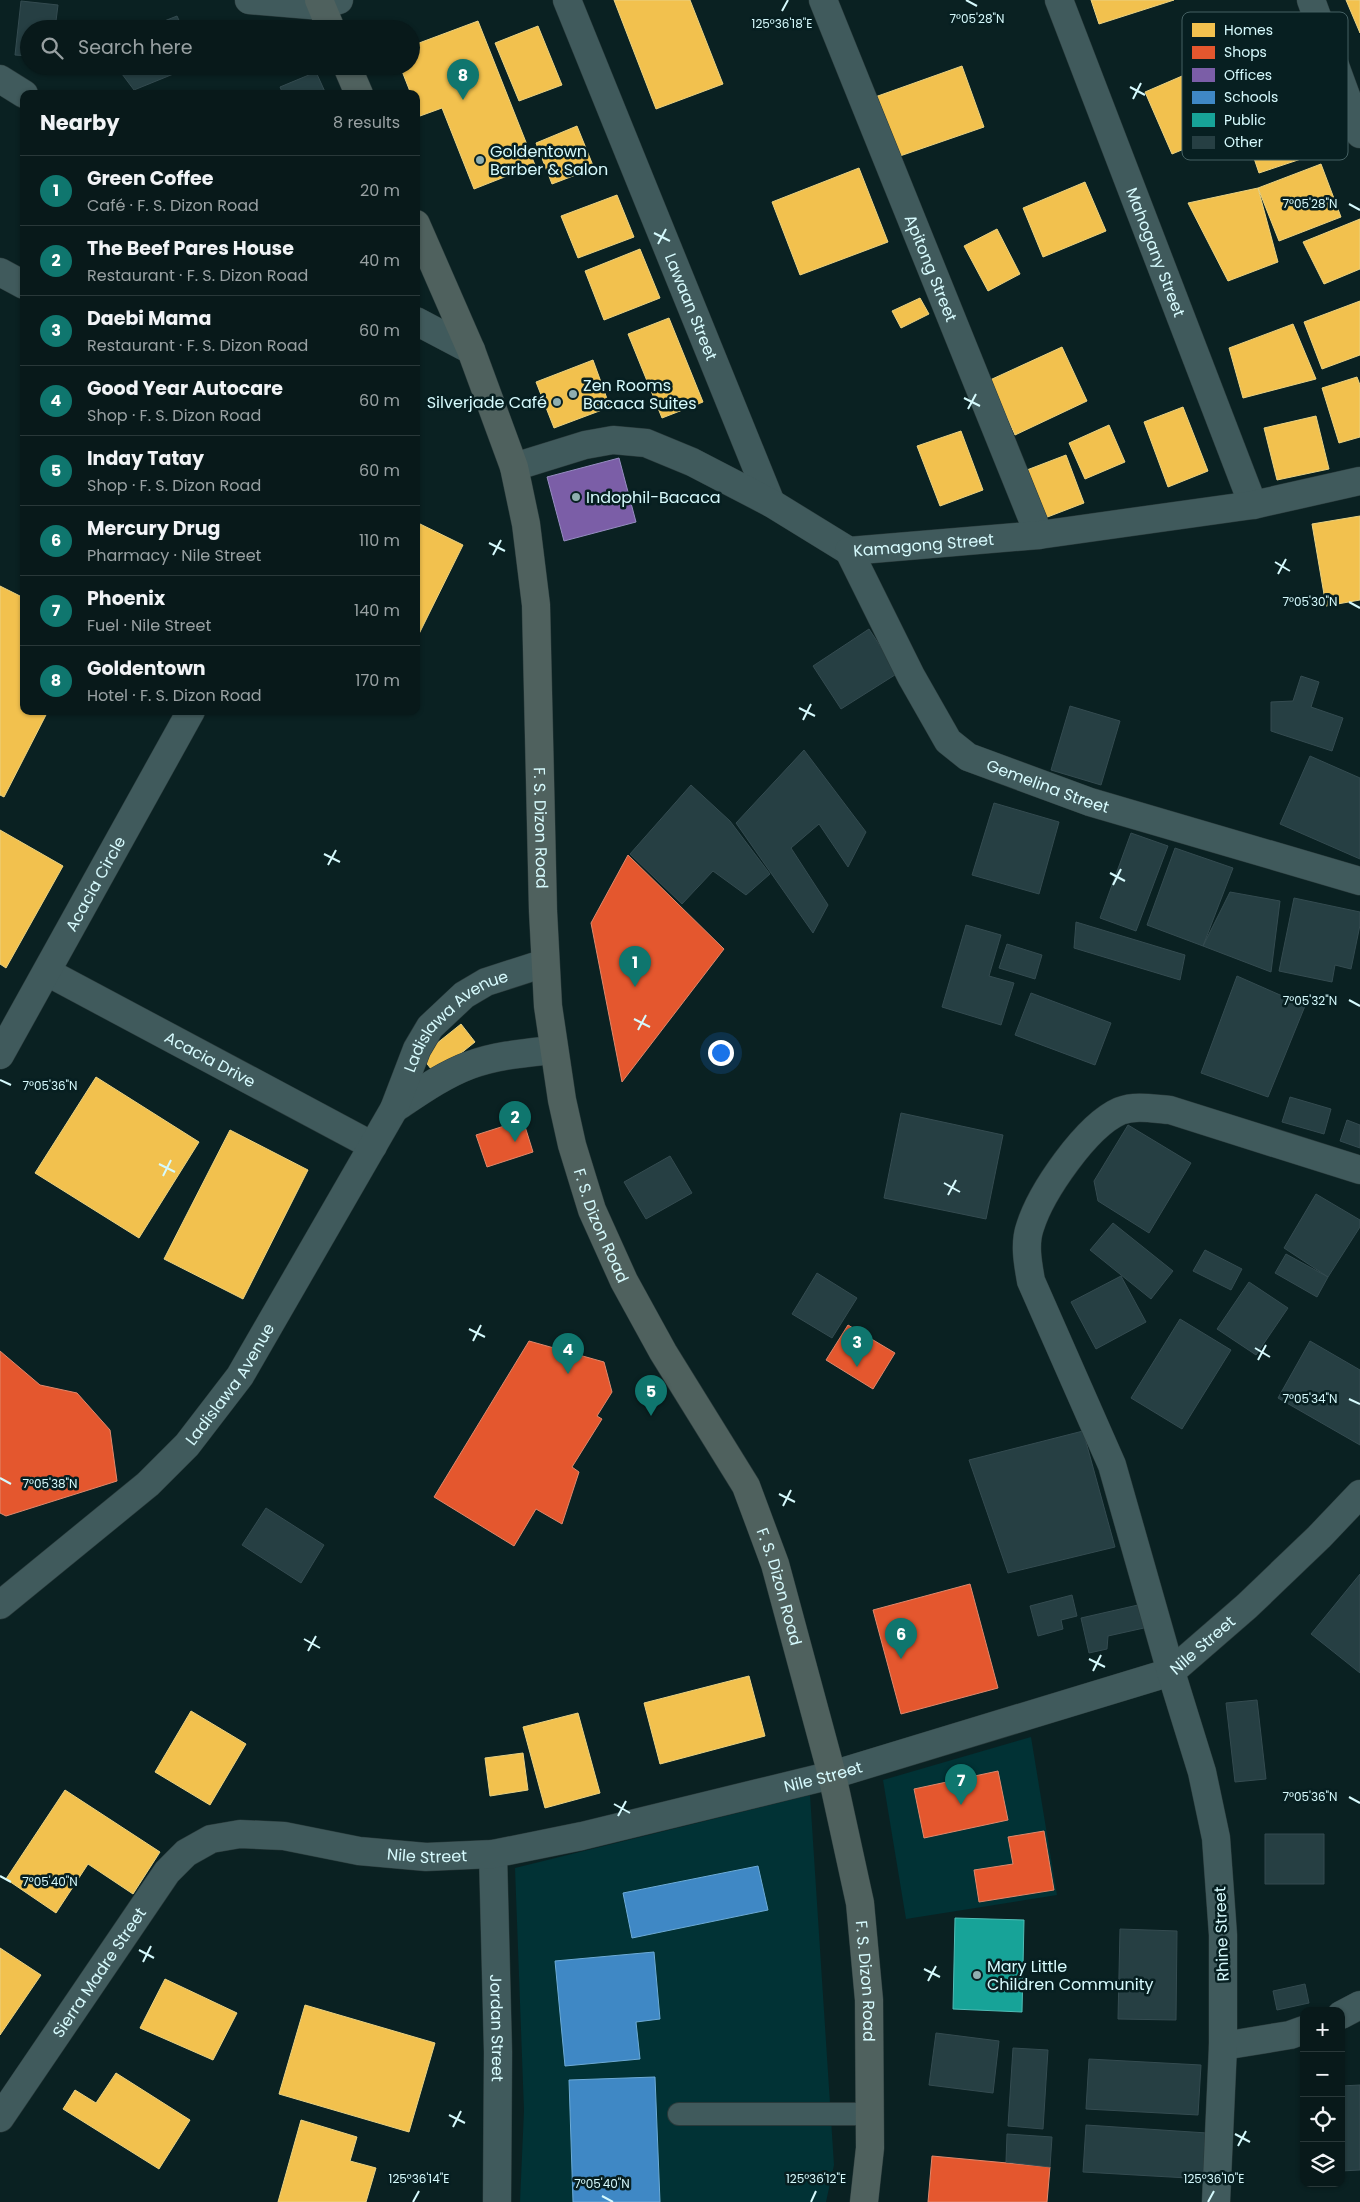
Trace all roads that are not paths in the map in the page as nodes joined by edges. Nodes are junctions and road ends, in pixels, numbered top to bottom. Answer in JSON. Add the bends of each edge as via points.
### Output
{"nodes":[{"id":1,"x":249,"y":0,"type":"edge"},
{"id":2,"x":568,"y":0,"type":"edge"},
{"id":3,"x":823,"y":0,"type":"edge"},
{"id":4,"x":1059,"y":0,"type":"edge"},
{"id":5,"x":1311,"y":0,"type":"edge"},
{"id":6,"x":328,"y":9,"type":"edge"},
{"id":7,"x":1315,"y":12,"type":"edge"},
{"id":8,"x":351,"y":75,"type":"edge"},
{"id":9,"x":0,"y":79,"type":"edge"},
{"id":10,"x":358,"y":90,"type":"edge"},
{"id":11,"x":20,"y":92,"type":"edge"},
{"id":12,"x":1348,"y":101,"type":"edge"},
{"id":13,"x":1360,"y":134,"type":"edge"},
{"id":14,"x":420,"y":233,"type":"edge"},
{"id":15,"x":0,"y":272,"type":"edge"},
{"id":16,"x":20,"y":283,"type":"edge"},
{"id":17,"x":420,"y":323,"type":"edge"},
{"id":18,"x":472,"y":350,"type":"junction"},
{"id":19,"x":514,"y":467,"type":"junction"},
{"id":20,"x":1360,"y":481,"type":"edge"},
{"id":21,"x":771,"y":504,"type":"junction"},
{"id":22,"x":1253,"y":505,"type":"junction"},
{"id":23,"x":1038,"y":535,"type":"junction"},
{"id":24,"x":849,"y":551,"type":"junction"},
{"id":25,"x":189,"y":715,"type":"edge"},
{"id":26,"x":1360,"y":881,"type":"edge"},
{"id":27,"x":545,"y":963,"type":"junction"},
{"id":28,"x":47,"y":972,"type":"junction"},
{"id":29,"x":553,"y":1050,"type":"junction"},
{"id":30,"x":0,"y":1055,"type":"edge"},
{"id":31,"x":394,"y":1109,"type":"junction"},
{"id":32,"x":373,"y":1146,"type":"junction"},
{"id":33,"x":1360,"y":1170,"type":"edge"},
{"id":34,"x":1360,"y":1494,"type":"edge"},
{"id":35,"x":0,"y":1605,"type":"edge"},
{"id":36,"x":1170,"y":1672,"type":"junction"},
{"id":37,"x":832,"y":1776,"type":"junction"},
{"id":38,"x":211,"y":1839,"type":"joint"},
{"id":39,"x":493,"y":1854,"type":"junction"},
{"id":40,"x":1360,"y":2005,"type":"edge"},
{"id":41,"x":1345,"y":2013,"type":"edge"},
{"id":42,"x":1300,"y":2031,"type":"edge"},
{"id":43,"x":1223,"y":2046,"type":"junction"},
{"id":44,"x":680,"y":2114,"type":"dead end"},
{"id":45,"x":871,"y":2114,"type":"junction"},
{"id":46,"x":0,"y":2118,"type":"edge"},
{"id":47,"x":497,"y":2202,"type":"edge"},
{"id":48,"x":864,"y":2202,"type":"edge"},
{"id":49,"x":1216,"y":2202,"type":"edge"}],
"edges":[{"from":1,"to":6,"type":"street"},
{"from":2,"to":21,"type":"street","name":"Lawaan Street"},
{"from":3,"to":23,"type":"street","name":"Apitong Street"},
{"from":4,"to":22,"type":"street","name":"Mahogany Street"},
{"from":5,"to":7,"type":"street"},
{"from":8,"to":10,"type":"main road"},
{"from":9,"to":11,"type":"street"},
{"from":12,"to":13,"type":"street"},
{"from":14,"to":18,"type":"main road","name":"F. S. Dizon Road"},
{"from":15,"to":16,"type":"street"},
{"from":17,"to":18,"type":"street"},
{"from":18,"to":19,"type":"main road","name":"F. S. Dizon Road"},
{"from":19,"to":21,"type":"street","name":"Kamagong Street","via":[[585,445],[613,440],[646,443],[692,462]]},
{"from":19,"to":27,"type":"main road","name":"F. S. Dizon Road","via":[[526,524],[536,605]]},
{"from":20,"to":22,"type":"street","name":"Kamagong Street"},
{"from":21,"to":24,"type":"street","name":"Kamagong Street"},
{"from":22,"to":23,"type":"street","name":"Kamagong Street"},
{"from":23,"to":24,"type":"street","name":"Kamagong Street"},
{"from":24,"to":26,"type":"street","name":"Gemelina Street","via":[[911,676],[948,741],[968,757],[1090,802]]},
{"from":25,"to":28,"type":"street","name":"Acacia Circle"},
{"from":27,"to":29,"type":"main road","name":"F. S. Dizon Road"},
{"from":27,"to":31,"type":"street","name":"Ladislawa Avenue","via":[[486,982],[464,995],[444,1013],[430,1027],[417,1049]]},
{"from":28,"to":30,"type":"street","name":"Acacia Circle"},
{"from":28,"to":32,"type":"street","name":"Acacia Drive"},
{"from":29,"to":31,"type":"street","name":"Ladislawa Avenue","via":[[510,1054],[468,1065]]},
{"from":29,"to":37,"type":"main road","name":"F. S. Dizon Road","via":[[572,1145],[592,1210],[624,1282],[663,1352],[746,1486],[775,1564]]},
{"from":31,"to":32,"type":"street","name":"Ladislawa Avenue"},
{"from":32,"to":35,"type":"street","name":"Ladislawa Avenue","via":[[240,1376],[187,1445],[148,1484]]},
{"from":33,"to":36,"type":"street","name":"Rhine Street","via":[[1170,1110],[1139,1107],[1121,1110],[1096,1126],[1071,1154],[1029,1228],[1030,1281],[1112,1465]]},
{"from":34,"to":36,"type":"street","name":"Nile Street","via":[[1247,1606]]},
{"from":36,"to":37,"type":"street","name":"Nile Street"},
{"from":36,"to":43,"type":"street","name":"Rhine Street","via":[[1202,1772],[1216,1838],[1223,1935]]},
{"from":37,"to":39,"type":"street","name":"Nile Street"},
{"from":37,"to":45,"type":"main road","name":"F. S. Dizon Road","via":[[860,1903],[869,2000]]},
{"from":38,"to":39,"type":"street","name":"Nile Street","via":[[240,1834],[284,1836],[359,1851],[426,1857]]},
{"from":38,"to":46,"type":"street","name":"Sierra Madre Street","via":[[186,1853],[167,1872]]},
{"from":39,"to":47,"type":"street","name":"Jordan Street","via":[[498,2052]]},
{"from":40,"to":41,"type":"street"},
{"from":42,"to":43,"type":"street"},
{"from":43,"to":49,"type":"street","name":"Rhine Street"},
{"from":44,"to":45,"type":"lane"},
{"from":45,"to":48,"type":"main road","name":"F. S. Dizon Road"}]}
